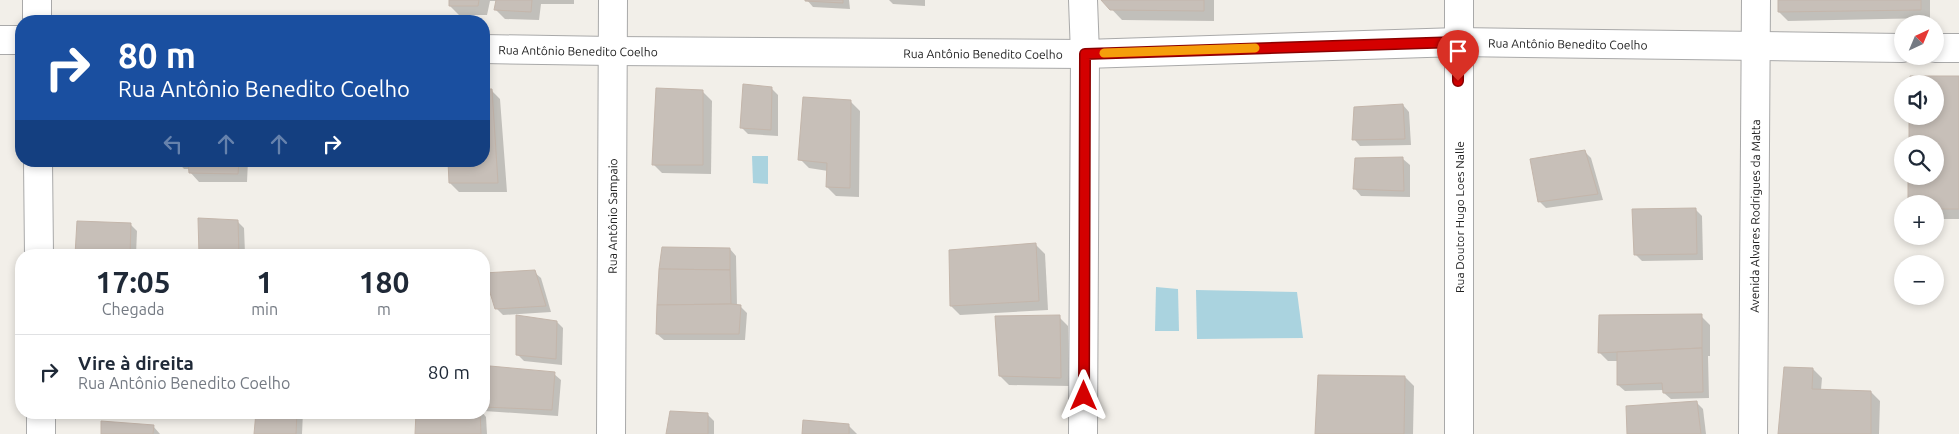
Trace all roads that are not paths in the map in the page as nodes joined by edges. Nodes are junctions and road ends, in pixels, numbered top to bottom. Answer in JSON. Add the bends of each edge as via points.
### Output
{"nodes":[{"id":1,"x":38,"y":0,"type":"edge"},
{"id":2,"x":613,"y":0,"type":"edge"},
{"id":3,"x":1082,"y":0,"type":"edge"},
{"id":4,"x":1459,"y":0,"type":"edge"},
{"id":5,"x":1756,"y":0,"type":"edge"},
{"id":6,"x":38,"y":15,"type":"edge"},
{"id":7,"x":0,"y":40,"type":"edge"},
{"id":8,"x":15,"y":40,"type":"edge"},
{"id":9,"x":1458,"y":42,"type":"junction"},
{"id":10,"x":1756,"y":47,"type":"junction"},
{"id":11,"x":490,"y":48,"type":"edge"},
{"id":12,"x":1894,"y":48,"type":"edge"},
{"id":13,"x":1944,"y":48,"type":"edge"},
{"id":14,"x":1959,"y":48,"type":"edge"},
{"id":15,"x":612,"y":51,"type":"junction"},
{"id":16,"x":1085,"y":54,"type":"junction"},
{"id":17,"x":38,"y":167,"type":"edge"},
{"id":18,"x":39,"y":249,"type":"edge"},
{"id":19,"x":41,"y":419,"type":"edge"},
{"id":20,"x":41,"y":434,"type":"edge"},
{"id":21,"x":611,"y":434,"type":"edge"},
{"id":22,"x":1083,"y":434,"type":"edge"},
{"id":23,"x":1459,"y":434,"type":"edge"},
{"id":24,"x":1753,"y":434,"type":"edge"}],
"edges":[{"from":1,"to":6,"type":"street"},
{"from":2,"to":15,"type":"street","name":"Rua Antônio Sampaio"},
{"from":3,"to":16,"type":"street"},
{"from":4,"to":9,"type":"street","name":"Rua Doutor Hugo Loes Nalle"},
{"from":5,"to":10,"type":"street","name":"Avenida Alvares Rodrigues da Matta"},
{"from":7,"to":8,"type":"street"},
{"from":9,"to":10,"type":"street","name":"Rua Antônio Benedito Coelho"},
{"from":9,"to":16,"type":"street","name":"Rua Antônio Benedito Coelho"},
{"from":9,"to":23,"type":"street","name":"Rua Doutor Hugo Loes Nalle"},
{"from":10,"to":12,"type":"street","name":"Rua Antônio Benedito Coelho"},
{"from":10,"to":24,"type":"street","name":"Avenida Alvares Rodrigues da Matta"},
{"from":11,"to":15,"type":"street","name":"Rua Antônio Benedito Coelho"},
{"from":13,"to":14,"type":"street"},
{"from":15,"to":16,"type":"street","name":"Rua Antônio Benedito Coelho"},
{"from":15,"to":21,"type":"street","name":"Rua Antônio Sampaio"},
{"from":16,"to":22,"type":"street"},
{"from":17,"to":18,"type":"street"},
{"from":19,"to":20,"type":"street"}]}
